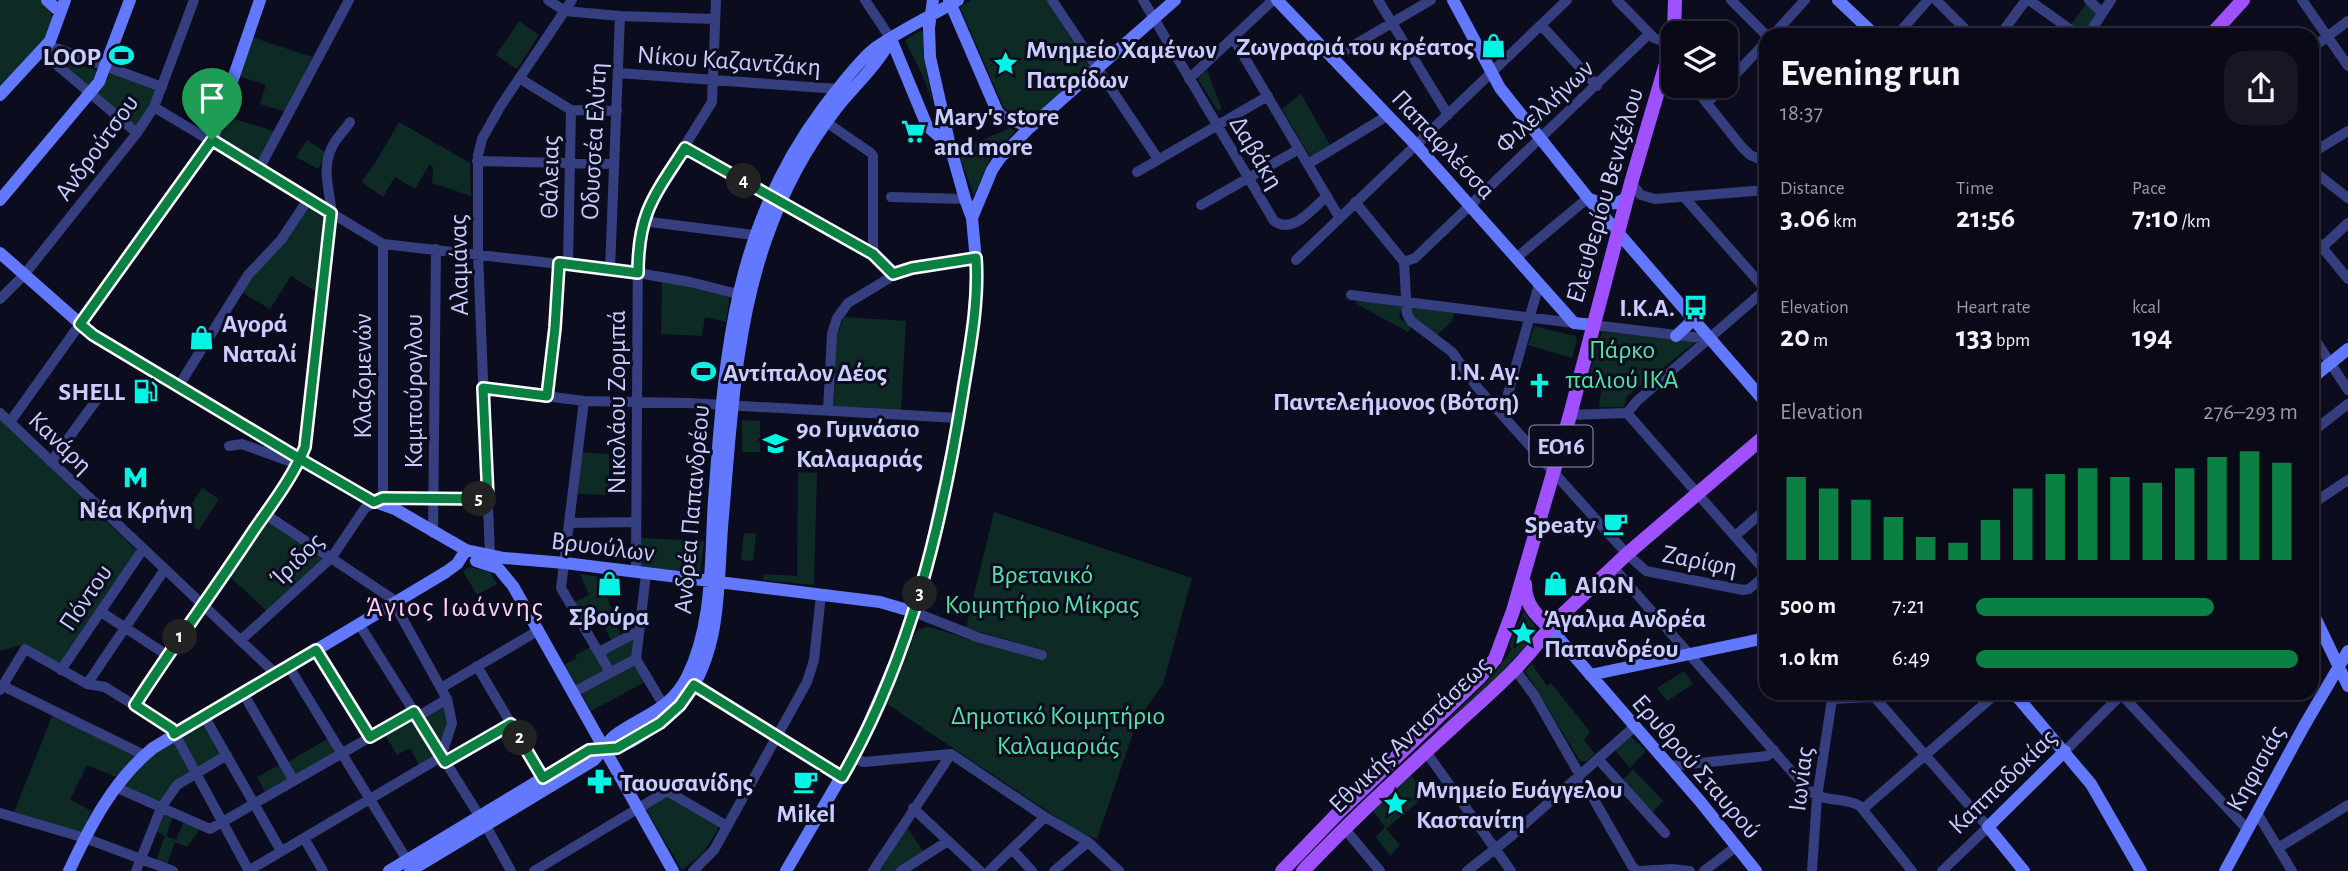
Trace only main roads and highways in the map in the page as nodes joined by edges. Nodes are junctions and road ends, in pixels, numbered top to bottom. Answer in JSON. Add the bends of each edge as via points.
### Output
{"nodes":[{"id":1,"x":47,"y":0,"type":"edge"},
{"id":2,"x":130,"y":0,"type":"edge"},
{"id":3,"x":260,"y":0,"type":"edge"},
{"id":4,"x":933,"y":0,"type":"edge"},
{"id":5,"x":1175,"y":0,"type":"edge"},
{"id":6,"x":1275,"y":0,"type":"edge"},
{"id":7,"x":1453,"y":0,"type":"edge"},
{"id":8,"x":1675,"y":0,"type":"edge"},
{"id":9,"x":1838,"y":0,"type":"edge"},
{"id":10,"x":2244,"y":0,"type":"edge"},
{"id":11,"x":952,"y":1,"type":"edge"},
{"id":12,"x":62,"y":6,"type":"edge"},
{"id":13,"x":931,"y":16,"type":"junction"},
{"id":14,"x":1674,"y":21,"type":"edge"},
{"id":15,"x":1868,"y":28,"type":"edge"},
{"id":16,"x":2218,"y":28,"type":"edge"},
{"id":17,"x":891,"y":39,"type":"junction"},
{"id":18,"x":0,"y":95,"type":"edge"},
{"id":19,"x":1661,"y":95,"type":"edge"},
{"id":20,"x":1030,"y":127,"type":"junction"},
{"id":21,"x":950,"y":146,"type":"junction"},
{"id":22,"x":1629,"y":189,"type":"junction"},
{"id":23,"x":775,"y":198,"type":"junction"},
{"id":24,"x":1588,"y":198,"type":"junction"},
{"id":25,"x":0,"y":200,"type":"edge"},
{"id":26,"x":972,"y":218,"type":"junction"},
{"id":27,"x":1618,"y":232,"type":"junction"},
{"id":28,"x":0,"y":253,"type":"edge"},
{"id":29,"x":1693,"y":320,"type":"junction"},
{"id":30,"x":80,"y":324,"type":"junction"},
{"id":31,"x":1593,"y":326,"type":"junction"},
{"id":32,"x":1676,"y":336,"type":"road end"},
{"id":33,"x":2348,"y":349,"type":"edge"},
{"id":34,"x":2319,"y":372,"type":"edge"},
{"id":35,"x":1759,"y":395,"type":"edge"},
{"id":36,"x":728,"y":406,"type":"junction"},
{"id":37,"x":1759,"y":441,"type":"edge"},
{"id":38,"x":379,"y":501,"type":"junction"},
{"id":39,"x":455,"y":556,"type":"junction"},
{"id":40,"x":1527,"y":566,"type":"junction"},
{"id":41,"x":713,"y":583,"type":"junction"},
{"id":42,"x":914,"y":612,"type":"junction"},
{"id":43,"x":1549,"y":626,"type":"junction"},
{"id":44,"x":2319,"y":626,"type":"edge"},
{"id":45,"x":1759,"y":639,"type":"edge"},
{"id":46,"x":2348,"y":651,"type":"edge"},
{"id":47,"x":2339,"y":667,"type":"junction"},
{"id":48,"x":1590,"y":675,"type":"junction"},
{"id":49,"x":2348,"y":686,"type":"edge"},
{"id":50,"x":2020,"y":700,"type":"edge"},
{"id":51,"x":605,"y":748,"type":"junction"},
{"id":52,"x":2065,"y":751,"type":"junction"},
{"id":53,"x":483,"y":822,"type":"junction"},
{"id":54,"x":411,"y":868,"type":"edge"},
{"id":55,"x":69,"y":871,"type":"edge"},
{"id":56,"x":389,"y":871,"type":"edge"},
{"id":57,"x":673,"y":871,"type":"edge"},
{"id":58,"x":786,"y":871,"type":"edge"},
{"id":59,"x":1282,"y":871,"type":"edge"},
{"id":60,"x":1303,"y":871,"type":"edge"},
{"id":61,"x":1756,"y":871,"type":"edge"},
{"id":62,"x":2024,"y":871,"type":"edge"},
{"id":63,"x":2141,"y":871,"type":"edge"},
{"id":64,"x":2225,"y":871,"type":"edge"}],
"edges":[{"from":1,"to":12,"type":"main road"},
{"from":2,"to":25,"type":"main road","via":[[99,82]]},
{"from":3,"to":30,"type":"main road","via":[[212,140]]},
{"from":4,"to":13,"type":"main road"},
{"from":5,"to":20,"type":"main road"},
{"from":6,"to":31,"type":"main road","name":"Παπαφλέσσα","via":[[1416,145],[1573,323]]},
{"from":7,"to":24,"type":"main road","via":[[1491,74]]},
{"from":8,"to":14,"type":"main road"},
{"from":9,"to":15,"type":"main road"},
{"from":10,"to":16,"type":"main road"},
{"from":11,"to":13,"type":"main road"},
{"from":11,"to":20,"type":"main road","via":[[997,111]]},
{"from":12,"to":18,"type":"main road","via":[[45,47]]},
{"from":13,"to":17,"type":"main road"},
{"from":13,"to":21,"type":"main road","via":[[930,57]]},
{"from":17,"to":21,"type":"main road","via":[[927,126]]},
{"from":17,"to":23,"type":"main road","name":"Ανδρέα Παπανδρέου","via":[[883,55],[826,122]]},
{"from":17,"to":23,"type":"main road","name":"Ανδρέα Παπανδρέου","via":[[874,49],[814,120]]},
{"from":19,"to":22,"type":"main road","name":"Ελευθερίου Βενιζέλου","number":"ΕΟ16"},
{"from":20,"to":26,"type":"main road","via":[[992,170]]},
{"from":21,"to":26,"type":"main road"},
{"from":22,"to":24,"type":"main road","via":[[1624,200],[1610,204]]},
{"from":22,"to":27,"type":"main road","name":"Ελευθερίου Βενιζέλου","number":"ΕΟ16"},
{"from":23,"to":36,"type":"main road","name":"Ανδρέα Παπανδρέου","via":[[749,297]]},
{"from":23,"to":36,"type":"main road","name":"Ανδρέα Παπανδρέου","via":[[754,236],[738,294]]},
{"from":24,"to":27,"type":"main road"},
{"from":26,"to":42,"type":"main road","via":[[976,306],[939,521]]},
{"from":27,"to":29,"type":"main road"},
{"from":27,"to":31,"type":"main road","name":"Ελευθερίου Βενιζέλου","number":"ΕΟ16"},
{"from":28,"to":30,"type":"main road","name":"Βρυούλων"},
{"from":29,"to":32,"type":"main road"},
{"from":29,"to":35,"type":"main road"},
{"from":30,"to":38,"type":"main road","name":"Βρυούλων","via":[[299,461]]},
{"from":31,"to":40,"type":"main road","name":"Ελευθερίου Βενιζέλου","number":"ΕΟ16"},
{"from":33,"to":34,"type":"main road"},
{"from":36,"to":41,"type":"main road","name":"Ανδρέα Παπανδρέου"},
{"from":37,"to":43,"type":"main road","name":"Εθνικής Αντιστάσεως"},
{"from":38,"to":39,"type":"main road","name":"Βρυούλων"},
{"from":38,"to":39,"type":"main road","name":"Βρυούλων","via":[[433,533]]},
{"from":39,"to":41,"type":"main road","name":"Βρυούλων","via":[[565,563]]},
{"from":39,"to":51,"type":"main road","name":"Βρυούλων","via":[[498,568],[513,586]]},
{"from":39,"to":55,"type":"main road","via":[[393,604],[144,755],[115,787]]},
{"from":40,"to":43,"type":"main road","via":[[1527,602]]},
{"from":40,"to":59,"type":"main road","name":"Εθνικής Αντιστάσεως","number":"ΕΟ16","via":[[1505,637],[1488,669]]},
{"from":41,"to":42,"type":"main road","name":"Βρυούλων","via":[[887,603]]},
{"from":41,"to":51,"type":"main road","name":"Ανδρέα Παπανδρέου","via":[[692,664],[680,688],[664,706],[612,738]]},
{"from":41,"to":51,"type":"main road","name":"Ανδρέα Παπανδρέου","via":[[719,599],[713,633],[694,685],[660,723],[617,748]]},
{"from":42,"to":58,"type":"main road","via":[[853,758]]},
{"from":43,"to":48,"type":"main road","name":"Ερυθρού Σταυρού"},
{"from":43,"to":60,"type":"main road","name":"Εθνικής Αντιστάσεως","via":[[1514,668]]},
{"from":44,"to":47,"type":"main road"},
{"from":45,"to":48,"type":"main road"},
{"from":46,"to":47,"type":"main road","name":"Κηφισιάς"},
{"from":47,"to":49,"type":"main road"},
{"from":47,"to":64,"type":"main road","name":"Κηφισιάς"},
{"from":48,"to":61,"type":"main road","name":"Ερυθρού Σταυρού"},
{"from":50,"to":52,"type":"main road"},
{"from":51,"to":53,"type":"main road","name":"Ανδρέα Παπανδρέου","via":[[594,760]]},
{"from":51,"to":53,"type":"main road","name":"Ανδρέα Παπανδρέου","via":[[589,750]]},
{"from":51,"to":57,"type":"main road"},
{"from":52,"to":62,"type":"main road","name":"Καππαδοκίας","via":[[1987,827]]},
{"from":52,"to":63,"type":"main road","via":[[2099,796]]},
{"from":53,"to":54,"type":"main road","name":"Ανδρέα Παπανδρέου"},
{"from":54,"to":56,"type":"main road","name":"Ανδρέα Παπανδρέου"}]}
